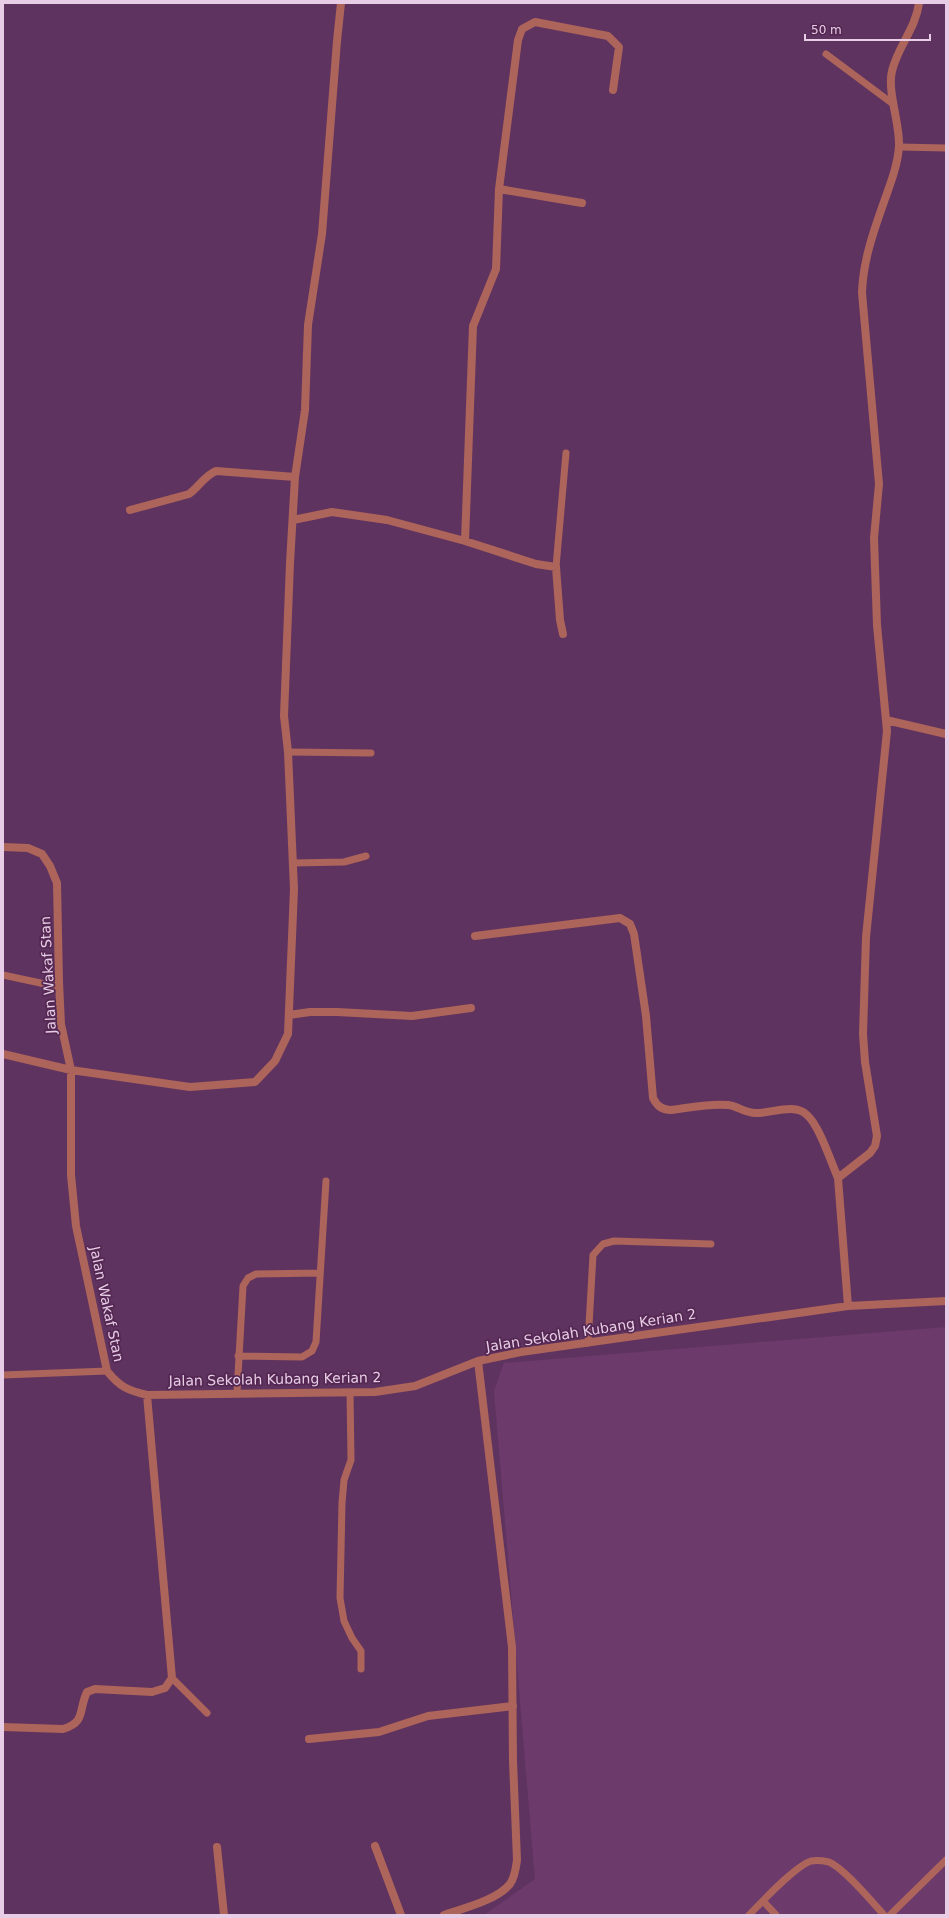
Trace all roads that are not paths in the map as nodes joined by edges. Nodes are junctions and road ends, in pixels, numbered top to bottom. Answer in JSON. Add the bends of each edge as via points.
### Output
{"nodes":[{"id":1,"x":342,"y":3,"type":"edge"},
{"id":2,"x":919,"y":3,"type":"edge"},
{"id":3,"x":826,"y":54,"type":"dead end"},
{"id":4,"x":613,"y":90,"type":"dead end"},
{"id":5,"x":893,"y":104,"type":"junction"},
{"id":6,"x":899,"y":147,"type":"junction"},
{"id":7,"x":946,"y":148,"type":"edge"},
{"id":8,"x":499,"y":189,"type":"junction"},
{"id":9,"x":582,"y":203,"type":"dead end"},
{"id":10,"x":566,"y":453,"type":"dead end"},
{"id":11,"x":295,"y":477,"type":"junction"},
{"id":12,"x":130,"y":510,"type":"dead end"},
{"id":13,"x":293,"y":520,"type":"junction"},
{"id":14,"x":465,"y":541,"type":"junction"},
{"id":15,"x":556,"y":567,"type":"junction"},
{"id":16,"x":563,"y":634,"type":"dead end"},
{"id":17,"x":886,"y":720,"type":"junction"},
{"id":18,"x":946,"y":734,"type":"edge"},
{"id":19,"x":288,"y":752,"type":"junction"},
{"id":20,"x":371,"y":753,"type":"dead end"},
{"id":21,"x":3,"y":847,"type":"edge"},
{"id":22,"x":366,"y":856,"type":"dead end"},
{"id":23,"x":293,"y":863,"type":"junction"},
{"id":24,"x":475,"y":936,"type":"dead end"},
{"id":25,"x":3,"y":975,"type":"edge"},
{"id":26,"x":59,"y":986,"type":"junction"},
{"id":27,"x":471,"y":1008,"type":"dead end"},
{"id":28,"x":289,"y":1015,"type":"junction"},
{"id":29,"x":3,"y":1054,"type":"edge"},
{"id":30,"x":71,"y":1070,"type":"junction"},
{"id":31,"x":838,"y":1178,"type":"junction"},
{"id":32,"x":326,"y":1181,"type":"dead end"},
{"id":33,"x":711,"y":1244,"type":"dead end"},
{"id":34,"x":320,"y":1273,"type":"junction"},
{"id":35,"x":946,"y":1301,"type":"edge"},
{"id":36,"x":848,"y":1306,"type":"junction"},
{"id":37,"x":588,"y":1342,"type":"junction"},
{"id":38,"x":238,"y":1356,"type":"junction"},
{"id":39,"x":478,"y":1361,"type":"junction"},
{"id":40,"x":107,"y":1371,"type":"junction"},
{"id":41,"x":3,"y":1375,"type":"edge"},
{"id":42,"x":237,"y":1393,"type":"junction"},
{"id":43,"x":350,"y":1393,"type":"junction"},
{"id":44,"x":147,"y":1395,"type":"junction"},
{"id":45,"x":361,"y":1669,"type":"dead end"},
{"id":46,"x":172,"y":1678,"type":"junction"},
{"id":47,"x":513,"y":1706,"type":"junction"},
{"id":48,"x":207,"y":1713,"type":"dead end"},
{"id":49,"x":3,"y":1727,"type":"edge"},
{"id":50,"x":309,"y":1739,"type":"dead end"},
{"id":51,"x":375,"y":1846,"type":"dead end"},
{"id":52,"x":217,"y":1847,"type":"dead end"},
{"id":53,"x":946,"y":1860,"type":"edge"},
{"id":54,"x":763,"y":1901,"type":"junction"},
{"id":55,"x":224,"y":1915,"type":"edge"},
{"id":56,"x":401,"y":1915,"type":"edge"},
{"id":57,"x":444,"y":1915,"type":"edge"},
{"id":58,"x":749,"y":1915,"type":"edge"},
{"id":59,"x":776,"y":1915,"type":"edge"},
{"id":60,"x":884,"y":1915,"type":"edge"},
{"id":61,"x":890,"y":1915,"type":"edge"}],
"edges":[{"from":1,"to":11,"type":"street","via":[[322,234],[308,325],[305,410]]},
{"from":2,"to":5,"type":"street","via":[[914,25],[899,51],[892,70]]},
{"from":3,"to":5,"type":"lane"},
{"from":4,"to":8,"type":"street","via":[[618,47],[608,36],[535,22],[522,29],[518,40]]},
{"from":5,"to":6,"type":"street"},
{"from":6,"to":7,"type":"lane"},
{"from":6,"to":17,"type":"street","via":[[863,271],[862,293],[879,484],[874,538],[877,625]]},
{"from":8,"to":9,"type":"street"},
{"from":8,"to":14,"type":"street","via":[[496,269],[474,326]]},
{"from":10,"to":15,"type":"lane"},
{"from":11,"to":12,"type":"street","via":[[216,471],[207,475],[189,494]]},
{"from":11,"to":13,"type":"street"},
{"from":13,"to":14,"type":"street","via":[[332,512],[387,520]]},
{"from":13,"to":19,"type":"street","via":[[284,716]]},
{"from":14,"to":15,"type":"street","via":[[536,564]]},
{"from":15,"to":16,"type":"street"},
{"from":17,"to":18,"type":"street"},
{"from":17,"to":31,"type":"street","via":[[887,732],[866,937],[863,1034],[877,1136],[870,1153]]},
{"from":19,"to":20,"type":"lane"},
{"from":19,"to":23,"type":"street"},
{"from":21,"to":26,"type":"street","name":"Jalan Wakaf Stan","via":[[28,848],[42,854],[53,871],[57,883]]},
{"from":22,"to":23,"type":"lane","via":[[344,862]]},
{"from":23,"to":28,"type":"street"},
{"from":24,"to":31,"type":"street","via":[[620,918],[630,924],[634,934],[646,1016],[653,1098],[657,1106],[670,1110],[721,1105],[749,1113],[791,1109],[801,1111],[815,1124]]},
{"from":25,"to":26,"type":"lane"},
{"from":26,"to":30,"type":"street","name":"Jalan Wakaf Stan","via":[[61,1024]]},
{"from":27,"to":28,"type":"street","via":[[412,1016],[337,1012]]},
{"from":28,"to":30,"type":"street","via":[[288,1034],[275,1061],[255,1082],[190,1087]]},
{"from":29,"to":30,"type":"street"},
{"from":30,"to":40,"type":"street","name":"Jalan Wakaf Stan","via":[[71,1175],[76,1226]]},
{"from":31,"to":36,"type":"street"},
{"from":32,"to":34,"type":"lane"},
{"from":33,"to":37,"type":"lane","via":[[614,1241],[603,1244],[593,1255]]},
{"from":34,"to":38,"type":"lane","via":[[256,1274],[248,1278],[243,1286]]},
{"from":34,"to":38,"type":"lane","via":[[316,1342],[312,1351],[302,1357]]},
{"from":35,"to":36,"type":"street","name":"Jalan Sekolah Kubang Kerian 2"},
{"from":36,"to":37,"type":"street","name":"Jalan Sekolah Kubang Kerian 2"},
{"from":37,"to":39,"type":"street","name":"Jalan Sekolah Kubang Kerian 2"},
{"from":38,"to":42,"type":"lane"},
{"from":39,"to":43,"type":"street","name":"Jalan Sekolah Kubang Kerian 2","via":[[415,1386]]},
{"from":39,"to":47,"type":"street","via":[[512,1647]]},
{"from":40,"to":41,"type":"lane"},
{"from":40,"to":44,"type":"street","name":"Jalan Wakaf Stan","via":[[127,1390]]},
{"from":42,"to":43,"type":"street","name":"Jalan Sekolah Kubang Kerian 2"},
{"from":42,"to":44,"type":"street","name":"Jalan Sekolah Kubang Kerian 2"},
{"from":43,"to":45,"type":"lane","via":[[351,1460],[344,1480],[342,1503],[340,1598],[344,1621],[361,1651]]},
{"from":44,"to":46,"type":"street"},
{"from":46,"to":48,"type":"lane"},
{"from":46,"to":49,"type":"street","via":[[165,1688],[152,1692],[95,1689],[87,1692],[79,1721],[63,1729]]},
{"from":47,"to":50,"type":"street","via":[[428,1716],[379,1732]]},
{"from":47,"to":57,"type":"street","via":[[516,1871],[510,1883],[497,1895]]},
{"from":51,"to":56,"type":"street"},
{"from":52,"to":55,"type":"street"},
{"from":53,"to":61,"type":"lane"},
{"from":54,"to":58,"type":"lane"},
{"from":54,"to":59,"type":"lane"},
{"from":54,"to":60,"type":"lane","via":[[801,1867],[812,1861],[821,1861],[840,1869]]}]}
